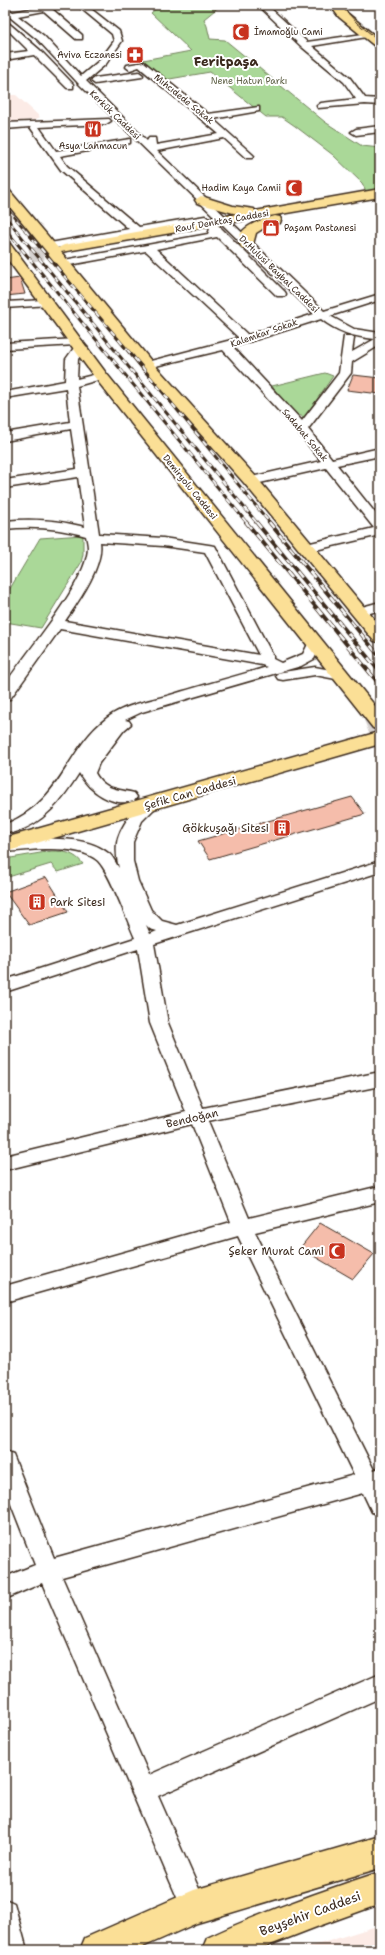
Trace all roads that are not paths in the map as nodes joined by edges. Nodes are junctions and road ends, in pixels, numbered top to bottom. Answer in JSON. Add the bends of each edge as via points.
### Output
{"nodes":[{"id":1,"x":64,"y":5,"type":"edge"},
{"id":2,"x":81,"y":5,"type":"edge"},
{"id":3,"x":262,"y":5,"type":"edge"},
{"id":4,"x":335,"y":5,"type":"edge"},
{"id":5,"x":47,"y":8,"type":"junction"},
{"id":6,"x":5,"y":9,"type":"edge"},
{"id":7,"x":13,"y":14,"type":"junction"},
{"id":8,"x":5,"y":22,"type":"edge"},
{"id":9,"x":124,"y":29,"type":"dead end"},
{"id":10,"x":367,"y":35,"type":"junction"},
{"id":11,"x":41,"y":38,"type":"junction"},
{"id":12,"x":118,"y":41,"type":"junction"},
{"id":13,"x":305,"y":45,"type":"junction"},
{"id":14,"x":380,"y":45,"type":"edge"},
{"id":15,"x":37,"y":52,"type":"junction"},
{"id":16,"x":5,"y":57,"type":"edge"},
{"id":17,"x":103,"y":62,"type":"junction"},
{"id":18,"x":123,"y":65,"type":"junction"},
{"id":19,"x":67,"y":66,"type":"junction"},
{"id":20,"x":81,"y":81,"type":"junction"},
{"id":21,"x":79,"y":94,"type":"dead end"},
{"id":22,"x":362,"y":101,"type":"junction"},
{"id":23,"x":380,"y":102,"type":"edge"},
{"id":24,"x":322,"y":106,"type":"dead end"},
{"id":25,"x":256,"y":109,"type":"dead end"},
{"id":26,"x":95,"y":110,"type":"dead end"},
{"id":27,"x":206,"y":117,"type":"junction"},
{"id":28,"x":106,"y":121,"type":"junction"},
{"id":29,"x":33,"y":125,"type":"junction"},
{"id":30,"x":5,"y":126,"type":"edge"},
{"id":31,"x":380,"y":129,"type":"edge"},
{"id":32,"x":356,"y":132,"type":"dead end"},
{"id":33,"x":226,"y":135,"type":"junction"},
{"id":34,"x":151,"y":148,"type":"junction"},
{"id":35,"x":53,"y":154,"type":"junction"},
{"id":36,"x":249,"y":156,"type":"dead end"},
{"id":37,"x":5,"y":193,"type":"edge"},
{"id":38,"x":380,"y":193,"type":"edge"},
{"id":39,"x":380,"y":199,"type":"edge"},
{"id":40,"x":292,"y":211,"type":"junction"},
{"id":41,"x":212,"y":219,"type":"junction"},
{"id":42,"x":137,"y":231,"type":"junction"},
{"id":43,"x":247,"y":245,"type":"junction"},
{"id":44,"x":148,"y":247,"type":"junction"},
{"id":45,"x":61,"y":253,"type":"junction"},
{"id":46,"x":9,"y":263,"type":"edge"},
{"id":47,"x":380,"y":297,"type":"edge"},
{"id":48,"x":45,"y":303,"type":"junction"},
{"id":49,"x":290,"y":303,"type":"dead end"},
{"id":50,"x":5,"y":305,"type":"edge"},
{"id":51,"x":320,"y":314,"type":"junction"},
{"id":52,"x":304,"y":315,"type":"junction"},
{"id":53,"x":348,"y":338,"type":"junction"},
{"id":54,"x":246,"y":339,"type":"junction"},
{"id":55,"x":380,"y":339,"type":"edge"},
{"id":56,"x":79,"y":344,"type":"junction"},
{"id":57,"x":5,"y":346,"type":"edge"},
{"id":58,"x":226,"y":346,"type":"junction"},
{"id":59,"x":346,"y":361,"type":"junction"},
{"id":60,"x":147,"y":365,"type":"junction"},
{"id":61,"x":101,"y":376,"type":"junction"},
{"id":62,"x":71,"y":384,"type":"junction"},
{"id":63,"x":5,"y":395,"type":"edge"},
{"id":64,"x":77,"y":424,"type":"junction"},
{"id":65,"x":302,"y":429,"type":"junction"},
{"id":66,"x":5,"y":437,"type":"edge"},
{"id":67,"x":380,"y":452,"type":"edge"},
{"id":68,"x":329,"y":463,"type":"junction"},
{"id":69,"x":83,"y":472,"type":"junction"},
{"id":70,"x":251,"y":481,"type":"junction"},
{"id":71,"x":5,"y":484,"type":"edge"},
{"id":72,"x":5,"y":524,"type":"edge"},
{"id":73,"x":380,"y":527,"type":"edge"},
{"id":74,"x":380,"y":531,"type":"edge"},
{"id":75,"x":93,"y":536,"type":"junction"},
{"id":76,"x":307,"y":548,"type":"junction"},
{"id":77,"x":380,"y":606,"type":"edge"},
{"id":78,"x":360,"y":612,"type":"junction"},
{"id":79,"x":57,"y":624,"type":"junction"},
{"id":80,"x":380,"y":637,"type":"edge"},
{"id":81,"x":315,"y":643,"type":"junction"},
{"id":82,"x":266,"y":661,"type":"junction"},
{"id":83,"x":5,"y":669,"type":"edge"},
{"id":84,"x":281,"y":669,"type":"junction"},
{"id":85,"x":21,"y":671,"type":"junction"},
{"id":86,"x":341,"y":676,"type":"junction"},
{"id":87,"x":5,"y":696,"type":"edge"},
{"id":88,"x":374,"y":730,"type":"edge"},
{"id":89,"x":129,"y":797,"type":"junction"},
{"id":90,"x":152,"y":803,"type":"junction"},
{"id":91,"x":7,"y":838,"type":"edge"},
{"id":92,"x":380,"y":866,"type":"edge"},
{"id":93,"x":137,"y":924,"type":"junction"},
{"id":94,"x":177,"y":931,"type":"junction"},
{"id":95,"x":145,"y":941,"type":"junction"},
{"id":96,"x":5,"y":986,"type":"edge"},
{"id":97,"x":380,"y":1078,"type":"edge"},
{"id":98,"x":197,"y":1116,"type":"junction"},
{"id":99,"x":5,"y":1163,"type":"edge"},
{"id":100,"x":380,"y":1194,"type":"edge"},
{"id":101,"x":243,"y":1227,"type":"junction"},
{"id":102,"x":5,"y":1294,"type":"edge"},
{"id":103,"x":5,"y":1462,"type":"edge"},
{"id":104,"x":374,"y":1480,"type":"edge"},
{"id":105,"x":380,"y":1505,"type":"edge"},
{"id":106,"x":48,"y":1570,"type":"junction"},
{"id":107,"x":5,"y":1588,"type":"edge"},
{"id":108,"x":380,"y":1686,"type":"edge"},
{"id":109,"x":145,"y":1790,"type":"junction"},
{"id":110,"x":380,"y":1852,"type":"edge"},
{"id":111,"x":380,"y":1888,"type":"edge"},
{"id":112,"x":194,"y":1907,"type":"junction"},
{"id":113,"x":5,"y":1912,"type":"edge"},
{"id":114,"x":14,"y":1950,"type":"edge"},
{"id":115,"x":97,"y":1950,"type":"edge"},
{"id":116,"x":219,"y":1950,"type":"edge"}],
"edges":[{"from":1,"to":5,"type":"street"},
{"from":2,"to":12,"type":"street","via":[[116,33]]},
{"from":3,"to":13,"type":"street"},
{"from":4,"to":10,"type":"main road"},
{"from":5,"to":7,"type":"street"},
{"from":5,"to":11,"type":"street","via":[[76,35]]},
{"from":6,"to":7,"type":"street","name":"Kerkük Caddesi"},
{"from":7,"to":11,"type":"street","name":"Kerkük Caddesi"},
{"from":8,"to":15,"type":"street","name":"Kerkük Caddesi"},
{"from":9,"to":12,"type":"street","via":[[123,40]]},
{"from":10,"to":13,"type":"street"},
{"from":10,"to":14,"type":"main road"},
{"from":11,"to":19,"type":"street","name":"Kerkük Caddesi"},
{"from":12,"to":17,"type":"street"},
{"from":13,"to":22,"type":"street","via":[[347,80]]},
{"from":15,"to":16,"type":"street"},
{"from":15,"to":21,"type":"street","name":"Kerkük Caddesi"},
{"from":17,"to":18,"type":"street"},
{"from":17,"to":19,"type":"street"},
{"from":17,"to":20,"type":"street"},
{"from":18,"to":27,"type":"street","name":"Mıhcıdede Sokak","via":[[141,64]]},
{"from":18,"to":34,"type":"street","via":[[140,75],[94,81],[153,140]]},
{"from":19,"to":20,"type":"street","name":"Kerkük Caddesi"},
{"from":20,"to":34,"type":"street","name":"Kerkük Caddesi"},
{"from":22,"to":23,"type":"street"},
{"from":22,"to":24,"type":"street"},
{"from":25,"to":27,"type":"street"},
{"from":26,"to":28,"type":"street","name":"Kerkük Caddesi"},
{"from":27,"to":33,"type":"street","name":"Mıhcıdede Sokak"},
{"from":28,"to":29,"type":"street"},
{"from":28,"to":35,"type":"street","name":"Kerkük Caddesi","via":[[130,144]]},
{"from":29,"to":30,"type":"street"},
{"from":29,"to":35,"type":"street"},
{"from":31,"to":32,"type":"street"},
{"from":33,"to":34,"type":"street"},
{"from":33,"to":36,"type":"street","name":"Mıhcıdede Sokak"},
{"from":34,"to":41,"type":"street","name":"Kerkük Caddesi"},
{"from":35,"to":42,"type":"street","via":[[64,168]]},
{"from":37,"to":45,"type":"main road"},
{"from":38,"to":40,"type":"main road","name":"Rauf Denktaş Caddesi"},
{"from":39,"to":40,"type":"main road","name":"Rauf Denktaş Caddesi"},
{"from":40,"to":41,"type":"main road","name":"Rauf Denktaş Caddesi"},
{"from":40,"to":41,"type":"main road","via":[[238,211]]},
{"from":40,"to":43,"type":"main road","via":[[252,228],[247,236]]},
{"from":41,"to":42,"type":"street"},
{"from":41,"to":43,"type":"street","name":"Dr.Hulusi Baybal Caddesi"},
{"from":41,"to":44,"type":"street","via":[[213,236]]},
{"from":41,"to":45,"type":"main road","name":"Rauf Denktaş Caddesi"},
{"from":41,"to":49,"type":"street","name":"Dr.Hulusi Baybal Caddesi","via":[[251,267]]},
{"from":42,"to":45,"type":"street"},
{"from":43,"to":51,"type":"street","name":"Dr.Hulusi Baybal Caddesi"},
{"from":44,"to":45,"type":"street"},
{"from":44,"to":54,"type":"street"},
{"from":45,"to":60,"type":"main road"},
{"from":46,"to":48,"type":"main road","name":"Demiryolu Caddesi"},
{"from":47,"to":51,"type":"street","name":"Kalemkar Sokak"},
{"from":48,"to":50,"type":"street"},
{"from":48,"to":56,"type":"main road","name":"Demiryolu Caddesi"},
{"from":51,"to":52,"type":"street","name":"Kalemkar Sokak"},
{"from":51,"to":55,"type":"street","name":"Dr.Hulusi Baybal Caddesi","via":[[335,326],[349,332]]},
{"from":52,"to":53,"type":"street","name":"Dr.Hulusi Baybal Caddesi"},
{"from":52,"to":54,"type":"street","name":"Kalemkar Sokak"},
{"from":53,"to":55,"type":"street"},
{"from":53,"to":59,"type":"street"},
{"from":54,"to":58,"type":"street","name":"Kalemkar Sokak"},
{"from":55,"to":59,"type":"street"},
{"from":56,"to":57,"type":"street"},
{"from":56,"to":61,"type":"main road","name":"Demiryolu Caddesi"},
{"from":56,"to":62,"type":"street","via":[[72,359]]},
{"from":58,"to":60,"type":"street","name":"Kalemkar Sokak"},
{"from":58,"to":65,"type":"street","name":"Sadabat Sokak"},
{"from":59,"to":65,"type":"street","via":[[345,373]]},
{"from":60,"to":70,"type":"main road"},
{"from":61,"to":62,"type":"street"},
{"from":61,"to":81,"type":"main road","name":"Demiryolu Caddesi"},
{"from":62,"to":63,"type":"street"},
{"from":62,"to":64,"type":"street"},
{"from":64,"to":66,"type":"street"},
{"from":64,"to":69,"type":"street"},
{"from":65,"to":68,"type":"street","name":"Sadabat Sokak"},
{"from":67,"to":68,"type":"street"},
{"from":68,"to":70,"type":"street"},
{"from":68,"to":73,"type":"street","name":"Sadabat Sokak"},
{"from":69,"to":71,"type":"street"},
{"from":69,"to":75,"type":"street"},
{"from":70,"to":76,"type":"main road"},
{"from":72,"to":75,"type":"street","via":[[34,522],[58,525]]},
{"from":74,"to":76,"type":"street"},
{"from":75,"to":79,"type":"street","via":[[94,554],[90,568]]},
{"from":75,"to":82,"type":"street","via":[[210,549],[266,656]]},
{"from":76,"to":78,"type":"main road"},
{"from":77,"to":78,"type":"street"},
{"from":78,"to":80,"type":"main road"},
{"from":79,"to":82,"type":"street"},
{"from":79,"to":85,"type":"street"},
{"from":81,"to":84,"type":"street","via":[[309,656]]},
{"from":81,"to":86,"type":"main road","name":"Demiryolu Caddesi"},
{"from":82,"to":84,"type":"street"},
{"from":83,"to":85,"type":"street"},
{"from":84,"to":91,"type":"street","via":[[137,709],[113,720],[99,733],[61,788],[43,809]]},
{"from":85,"to":87,"type":"street"},
{"from":86,"to":88,"type":"main road","name":"Demiryolu Caddesi"},
{"from":86,"to":89,"type":"street","via":[[315,671],[294,673],[153,712],[120,727],[87,772],[93,785],[111,794]]},
{"from":88,"to":89,"type":"main road","name":"Şefik Can Caddesi"},
{"from":88,"to":90,"type":"main road","name":"Şefik Can Caddesi"},
{"from":89,"to":91,"type":"main road","name":"Şefik Can Caddesi"},
{"from":90,"to":91,"type":"main road","name":"Şefik Can Caddesi"},
{"from":90,"to":94,"type":"street","via":[[134,819],[126,842],[125,861],[130,881],[144,913],[156,925]]},
{"from":91,"to":93,"type":"street","via":[[84,848],[103,857],[115,875]]},
{"from":92,"to":94,"type":"street"},
{"from":93,"to":94,"type":"street","via":[[149,932]]},
{"from":93,"to":95,"type":"street"},
{"from":94,"to":95,"type":"street"},
{"from":95,"to":96,"type":"street"},
{"from":95,"to":98,"type":"street","via":[[159,1023]]},
{"from":97,"to":98,"type":"street","name":"Bendoğan"},
{"from":98,"to":99,"type":"street","name":"Bendoğan"},
{"from":98,"to":101,"type":"street"},
{"from":100,"to":101,"type":"street"},
{"from":101,"to":102,"type":"street"},
{"from":101,"to":104,"type":"street"},
{"from":103,"to":106,"type":"street"},
{"from":104,"to":105,"type":"street"},
{"from":104,"to":106,"type":"street"},
{"from":106,"to":107,"type":"street"},
{"from":106,"to":109,"type":"street"},
{"from":108,"to":109,"type":"street"},
{"from":109,"to":112,"type":"street"},
{"from":110,"to":112,"type":"main road"},
{"from":111,"to":116,"type":"main road","name":"Beyşehir Caddesi","via":[[323,1907]]},
{"from":112,"to":115,"type":"main road"},
{"from":113,"to":114,"type":"street"}]}
